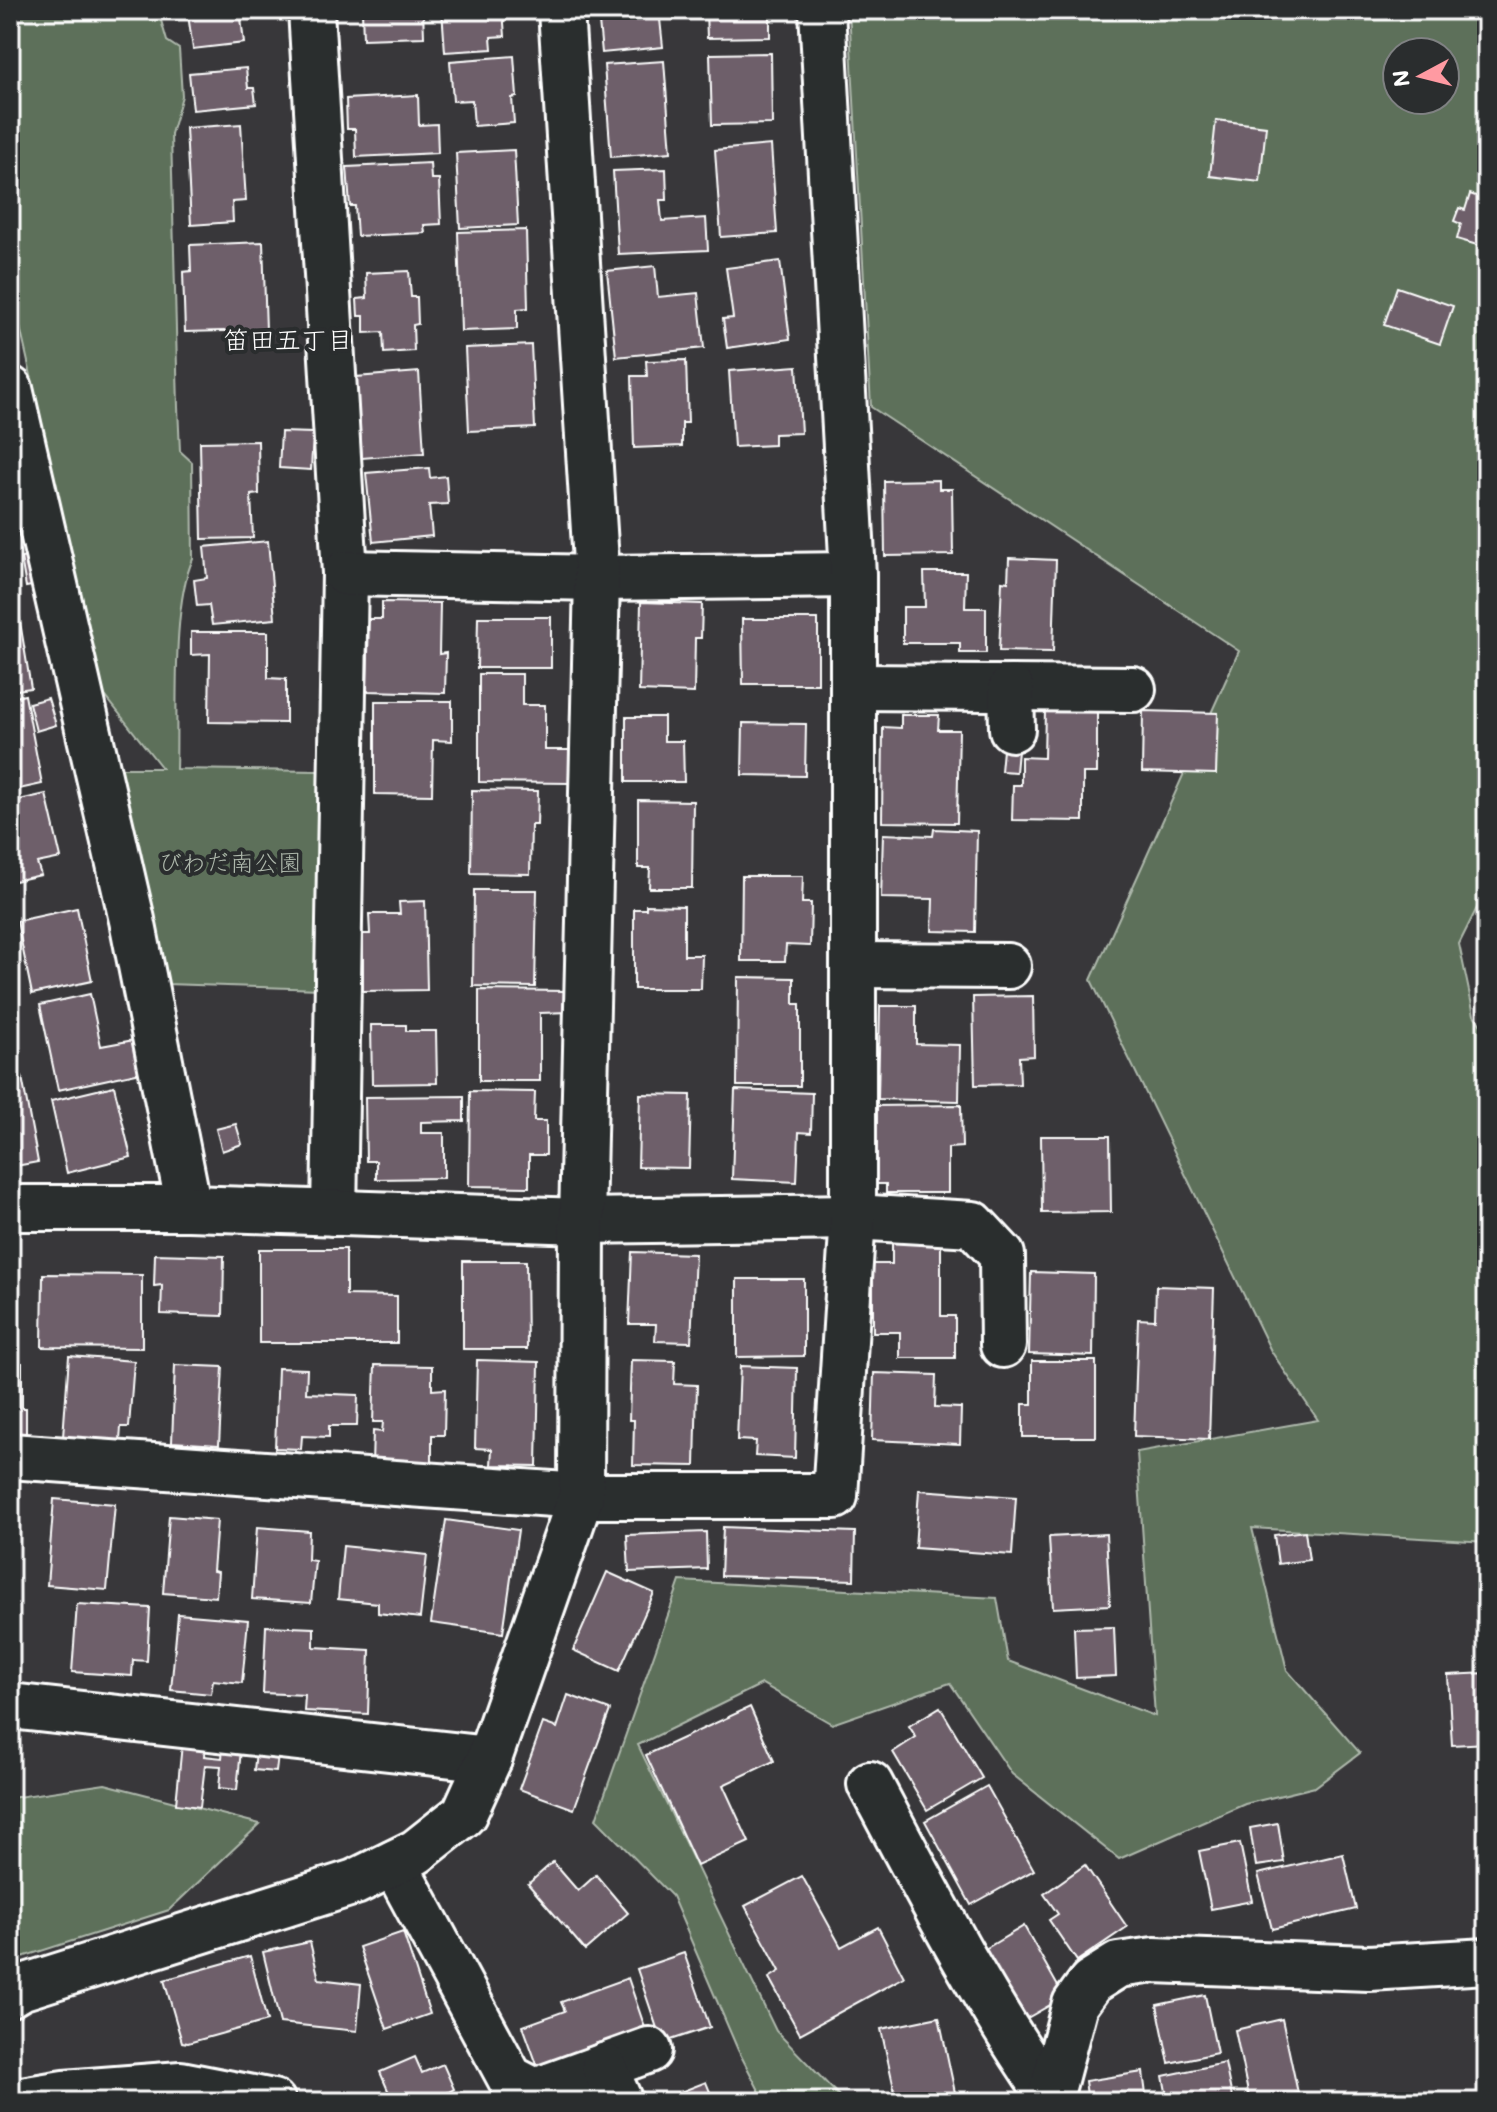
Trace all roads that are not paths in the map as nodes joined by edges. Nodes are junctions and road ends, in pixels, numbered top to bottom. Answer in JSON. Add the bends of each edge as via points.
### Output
{"nodes":[{"id":1,"x":311,"y":10,"type":"edge"},
{"id":2,"x":561,"y":10,"type":"edge"},
{"id":3,"x":822,"y":10,"type":"edge"},
{"id":4,"x":10,"y":389,"type":"edge"},
{"id":5,"x":18,"y":462,"type":"edge"},
{"id":6,"x":345,"y":573,"type":"junction"},
{"id":7,"x":853,"y":575,"type":"junction"},
{"id":8,"x":597,"y":578,"type":"junction"},
{"id":9,"x":853,"y":687,"type":"junction"},
{"id":10,"x":1133,"y":689,"type":"dead end"},
{"id":11,"x":853,"y":965,"type":"junction"},
{"id":12,"x":1008,"y":966,"type":"dead end"},
{"id":13,"x":10,"y":1208,"type":"edge"},
{"id":14,"x":189,"y":1208,"type":"junction"},
{"id":15,"x":334,"y":1213,"type":"junction"},
{"id":16,"x":853,"y":1217,"type":"junction"},
{"id":17,"x":582,"y":1221,"type":"junction"},
{"id":18,"x":1003,"y":1345,"type":"dead end"},
{"id":19,"x":10,"y":1456,"type":"edge"},
{"id":20,"x":581,"y":1496,"type":"junction"},
{"id":21,"x":10,"y":1706,"type":"edge"},
{"id":22,"x":489,"y":1759,"type":"junction"},
{"id":23,"x":870,"y":1784,"type":"dead end"},
{"id":24,"x":394,"y":1863,"type":"junction"},
{"id":25,"x":1487,"y":1961,"type":"edge"},
{"id":26,"x":10,"y":1994,"type":"edge"},
{"id":27,"x":649,"y":2050,"type":"dead end"},
{"id":28,"x":612,"y":2084,"type":"edge"},
{"id":29,"x":1050,"y":2099,"type":"edge"},
{"id":30,"x":10,"y":2102,"type":"edge"},
{"id":31,"x":273,"y":2102,"type":"edge"}],
"edges":[{"from":1,"to":6,"type":"street"},
{"from":2,"to":8,"type":"street"},
{"from":3,"to":7,"type":"street"},
{"from":4,"to":5,"type":"street"},
{"from":5,"to":14,"type":"street","via":[[132,920]]},
{"from":6,"to":8,"type":"street"},
{"from":6,"to":15,"type":"street"},
{"from":7,"to":8,"type":"street"},
{"from":7,"to":9,"type":"street"},
{"from":8,"to":17,"type":"street"},
{"from":9,"to":10,"type":"street","via":[[1012,709]]},
{"from":9,"to":11,"type":"street"},
{"from":11,"to":12,"type":"street"},
{"from":11,"to":16,"type":"street"},
{"from":13,"to":14,"type":"street"},
{"from":14,"to":15,"type":"street"},
{"from":15,"to":17,"type":"street"},
{"from":16,"to":17,"type":"street"},
{"from":16,"to":18,"type":"street","via":[[973,1224],[1002,1255]]},
{"from":16,"to":20,"type":"street","via":[[835,1496]]},
{"from":17,"to":20,"type":"street"},
{"from":19,"to":20,"type":"street"},
{"from":20,"to":22,"type":"street"},
{"from":21,"to":22,"type":"street"},
{"from":22,"to":24,"type":"street","via":[[464,1814]]},
{"from":23,"to":29,"type":"street","via":[[944,1926]]},
{"from":24,"to":26,"type":"street","via":[[355,1882]]},
{"from":24,"to":28,"type":"street","via":[[510,2078],[535,2091]]},
{"from":25,"to":29,"type":"street","via":[[1369,1968],[1154,1960],[1118,1965],[1091,1982],[1075,2004]]},
{"from":27,"to":28,"type":"street"},
{"from":30,"to":31,"type":"street","via":[[181,2084]]}]}
